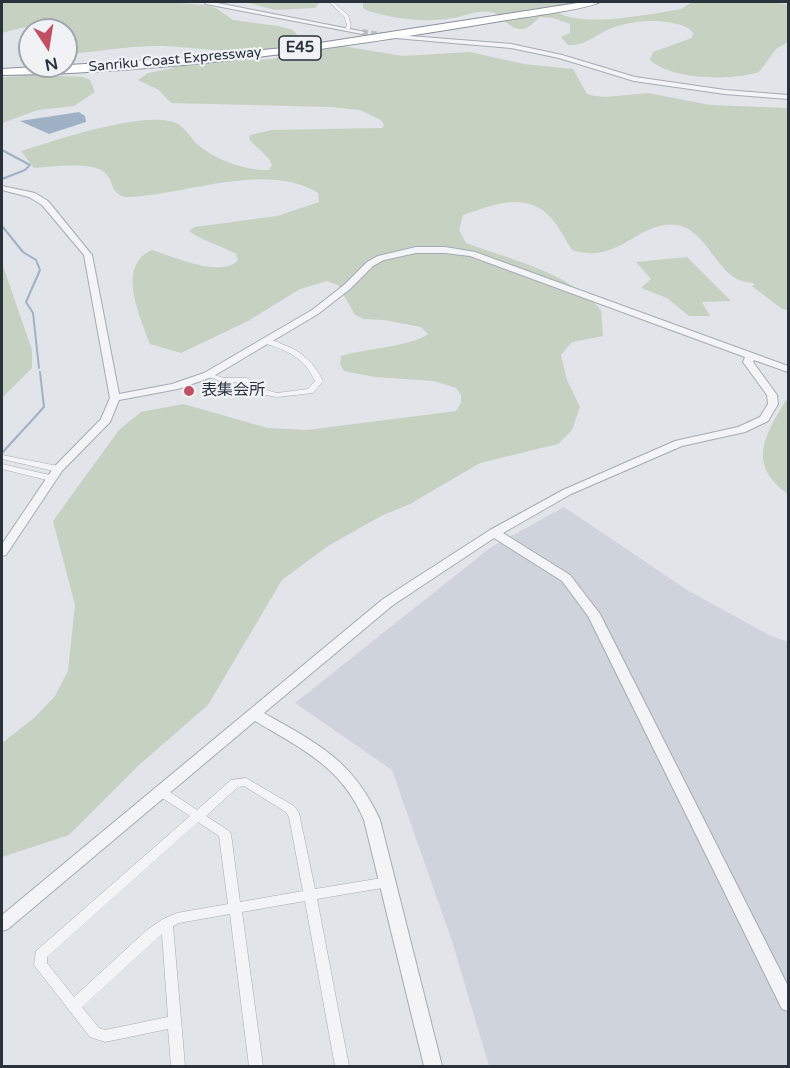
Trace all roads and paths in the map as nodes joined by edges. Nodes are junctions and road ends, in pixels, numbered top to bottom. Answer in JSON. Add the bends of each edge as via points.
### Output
{"nodes":[{"id":1,"x":206,"y":2,"type":"edge"},
{"id":2,"x":331,"y":2,"type":"edge"},
{"id":3,"x":577,"y":2,"type":"edge"},
{"id":4,"x":596,"y":2,"type":"edge"},
{"id":5,"x":346,"y":30,"type":"junction"},
{"id":6,"x":362,"y":32,"type":"tunnel mouth"},
{"id":7,"x":397,"y":37,"type":"tunnel mouth"},
{"id":8,"x":2,"y":71,"type":"edge"},
{"id":9,"x":789,"y":98,"type":"edge"},
{"id":10,"x":2,"y":188,"type":"edge"},
{"id":11,"x":267,"y":341,"type":"junction"},
{"id":12,"x":751,"y":355,"type":"junction"},
{"id":13,"x":789,"y":369,"type":"edge"},
{"id":14,"x":208,"y":375,"type":"junction"},
{"id":15,"x":115,"y":398,"type":"junction"},
{"id":16,"x":2,"y":457,"type":"edge"},
{"id":17,"x":2,"y":467,"type":"edge"},
{"id":18,"x":54,"y":473,"type":"junction"},
{"id":19,"x":494,"y":533,"type":"junction"},
{"id":20,"x":2,"y":552,"type":"edge"},
{"id":21,"x":254,"y":714,"type":"junction"},
{"id":22,"x":160,"y":791,"type":"junction"},
{"id":23,"x":199,"y":815,"type":"junction"},
{"id":24,"x":387,"y":882,"type":"junction"},
{"id":25,"x":310,"y":895,"type":"junction"},
{"id":26,"x":234,"y":908,"type":"junction"},
{"id":27,"x":166,"y":923,"type":"junction"},
{"id":28,"x":2,"y":924,"type":"edge"},
{"id":29,"x":789,"y":1003,"type":"edge"},
{"id":30,"x":74,"y":1006,"type":"junction"},
{"id":31,"x":174,"y":1022,"type":"junction"},
{"id":32,"x":178,"y":1066,"type":"edge"},
{"id":33,"x":256,"y":1066,"type":"edge"},
{"id":34,"x":342,"y":1066,"type":"edge"},
{"id":35,"x":433,"y":1066,"type":"edge"}],
"edges":[{"from":1,"to":5,"type":"street"},
{"from":2,"to":5,"type":"street","via":[[346,16]]},
{"from":3,"to":8,"type":"highway","name":"Sanriku Coast Expressway","number":"E45","via":[[273,48]]},
{"from":4,"to":8,"type":"highway","name":"Sanriku Coast Expressway","number":"E45","via":[[276,51],[115,66]]},
{"from":5,"to":6,"type":"street"},
{"from":7,"to":9,"type":"street","via":[[511,46],[643,80]]},
{"from":10,"to":15,"type":"street","via":[[38,198],[88,255]]},
{"from":11,"to":12,"type":"street","via":[[333,298],[370,264],[393,254],[438,250],[472,254]]},
{"from":11,"to":14,"type":"street"},
{"from":11,"to":14,"type":"street","via":[[298,352],[314,366],[319,381],[310,391],[277,395],[263,392],[244,380]]},
{"from":12,"to":13,"type":"street"},
{"from":12,"to":19,"type":"street","via":[[748,362],[772,395],[773,404],[764,419],[741,430],[680,443],[648,455],[567,492]]},
{"from":14,"to":15,"type":"street","via":[[174,387]]},
{"from":15,"to":18,"type":"street","via":[[106,420]]},
{"from":16,"to":18,"type":"street"},
{"from":17,"to":18,"type":"street"},
{"from":18,"to":20,"type":"street"},
{"from":19,"to":21,"type":"street","via":[[388,602]]},
{"from":19,"to":29,"type":"street","via":[[566,578],[587,602]]},
{"from":21,"to":22,"type":"street"},
{"from":21,"to":24,"type":"street","via":[[327,758],[360,793],[372,820]]},
{"from":22,"to":23,"type":"street"},
{"from":22,"to":28,"type":"street"},
{"from":23,"to":25,"type":"street","via":[[235,783],[246,782],[290,809],[295,816]]},
{"from":23,"to":26,"type":"street","via":[[225,834]]},
{"from":23,"to":30,"type":"street","via":[[40,955],[40,965]]},
{"from":24,"to":25,"type":"street"},
{"from":24,"to":35,"type":"street"},
{"from":25,"to":26,"type":"street"},
{"from":25,"to":34,"type":"street"},
{"from":26,"to":27,"type":"street"},
{"from":26,"to":33,"type":"street"},
{"from":27,"to":30,"type":"street"},
{"from":27,"to":31,"type":"street"},
{"from":30,"to":31,"type":"street","via":[[95,1033],[105,1036]]},
{"from":31,"to":32,"type":"street"}]}
